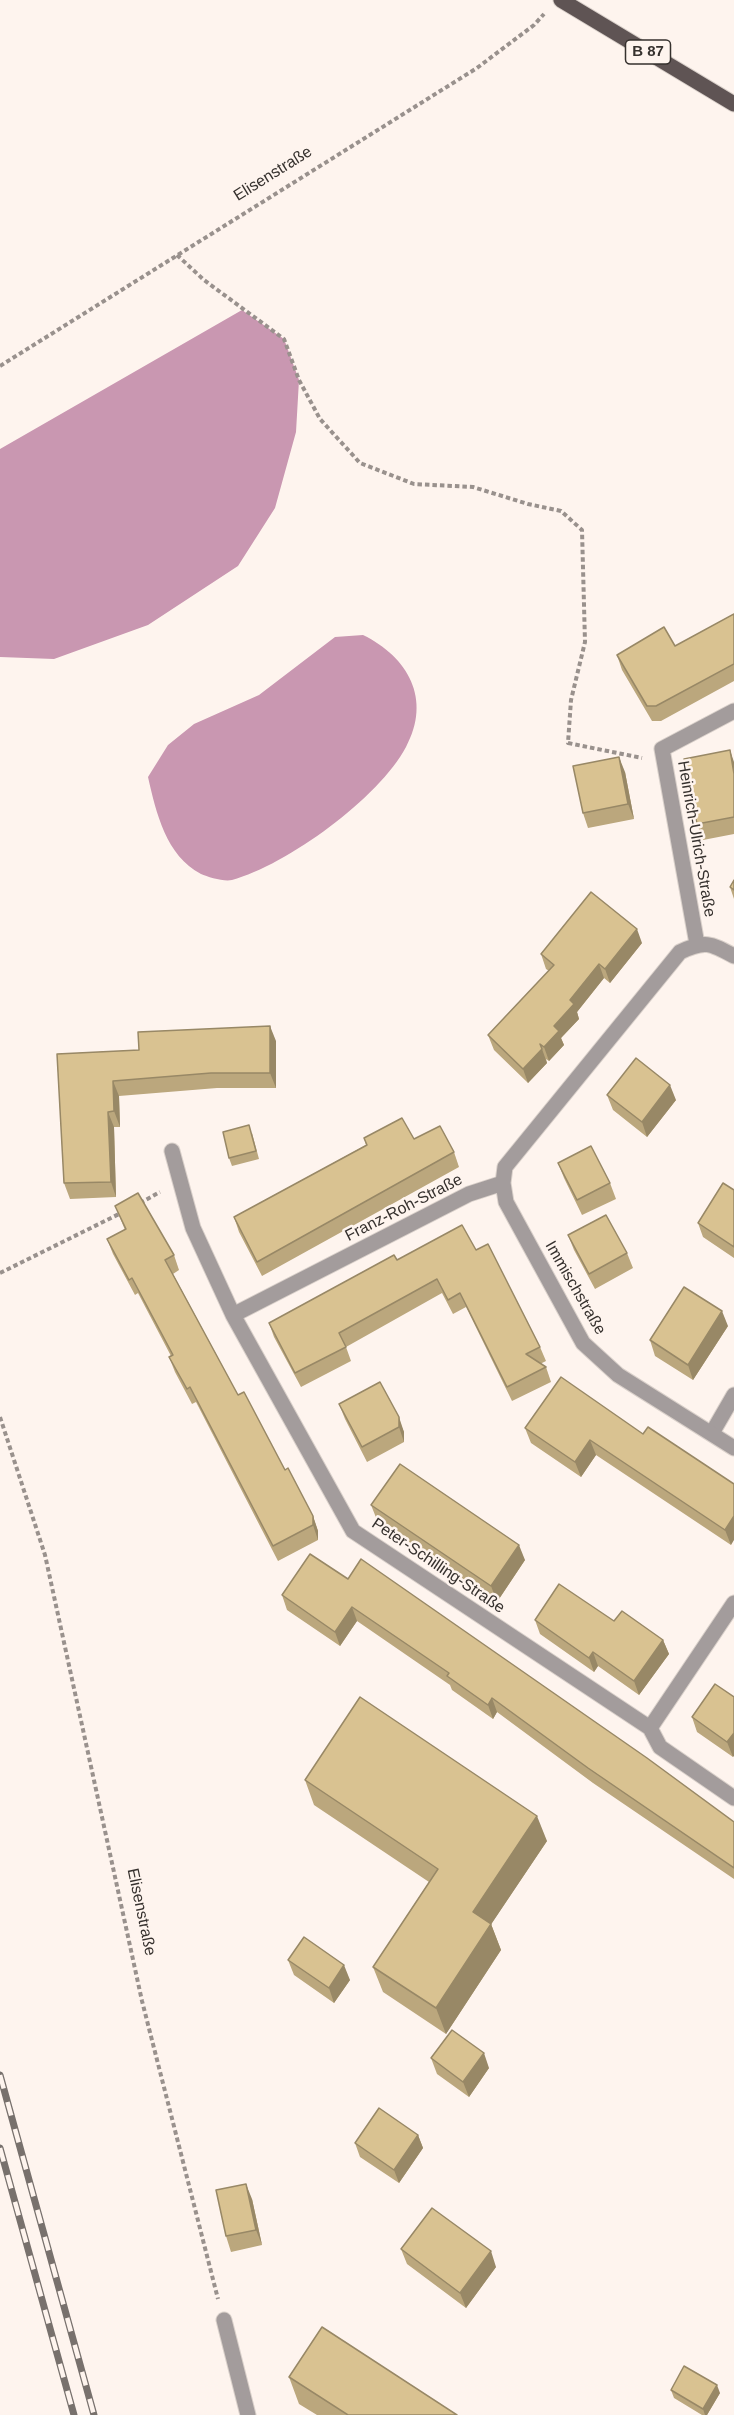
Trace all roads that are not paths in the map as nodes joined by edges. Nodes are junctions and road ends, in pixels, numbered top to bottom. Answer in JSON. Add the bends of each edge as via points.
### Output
{"nodes":[{"id":1,"x":555,"y":4,"type":"edge"},
{"id":2,"x":734,"y":104,"type":"edge"},
{"id":3,"x":734,"y":711,"type":"edge"},
{"id":4,"x":697,"y":944,"type":"junction"},
{"id":5,"x":734,"y":956,"type":"edge"},
{"id":6,"x":172,"y":1151,"type":"dead end"},
{"id":7,"x":503,"y":1184,"type":"junction"},
{"id":8,"x":233,"y":1315,"type":"junction"},
{"id":9,"x":734,"y":1395,"type":"edge"},
{"id":10,"x":712,"y":1433,"type":"junction"},
{"id":11,"x":734,"y":1448,"type":"edge"},
{"id":12,"x":734,"y":1603,"type":"edge"},
{"id":13,"x":650,"y":1728,"type":"junction"},
{"id":14,"x":734,"y":1798,"type":"edge"},
{"id":15,"x":224,"y":2320,"type":"road end"},
{"id":16,"x":248,"y":2415,"type":"edge"}],
"edges":[{"from":1,"to":2,"type":"main road","number":"B 87"},
{"from":3,"to":4,"type":"street","name":"Heinrich-Ulrich-Straße","via":[[662,749]]},
{"from":4,"to":5,"type":"street","via":[[712,944]]},
{"from":4,"to":7,"type":"street","via":[[680,952],[563,1095],[505,1167]]},
{"from":6,"to":8,"type":"street","via":[[193,1228]]},
{"from":7,"to":8,"type":"street","name":"Franz-Roh-Straße","via":[[469,1194]]},
{"from":7,"to":10,"type":"street","name":"Immischstraße","via":[[506,1202],[583,1342],[618,1375]]},
{"from":8,"to":13,"type":"street","name":"Peter-Schilling-Straße","via":[[353,1531]]},
{"from":9,"to":10,"type":"street"},
{"from":10,"to":11,"type":"street","name":"Immischstraße"},
{"from":12,"to":13,"type":"street"},
{"from":13,"to":14,"type":"street","name":"Peter-Schilling-Straße","via":[[660,1747]]},
{"from":15,"to":16,"type":"street"}]}
